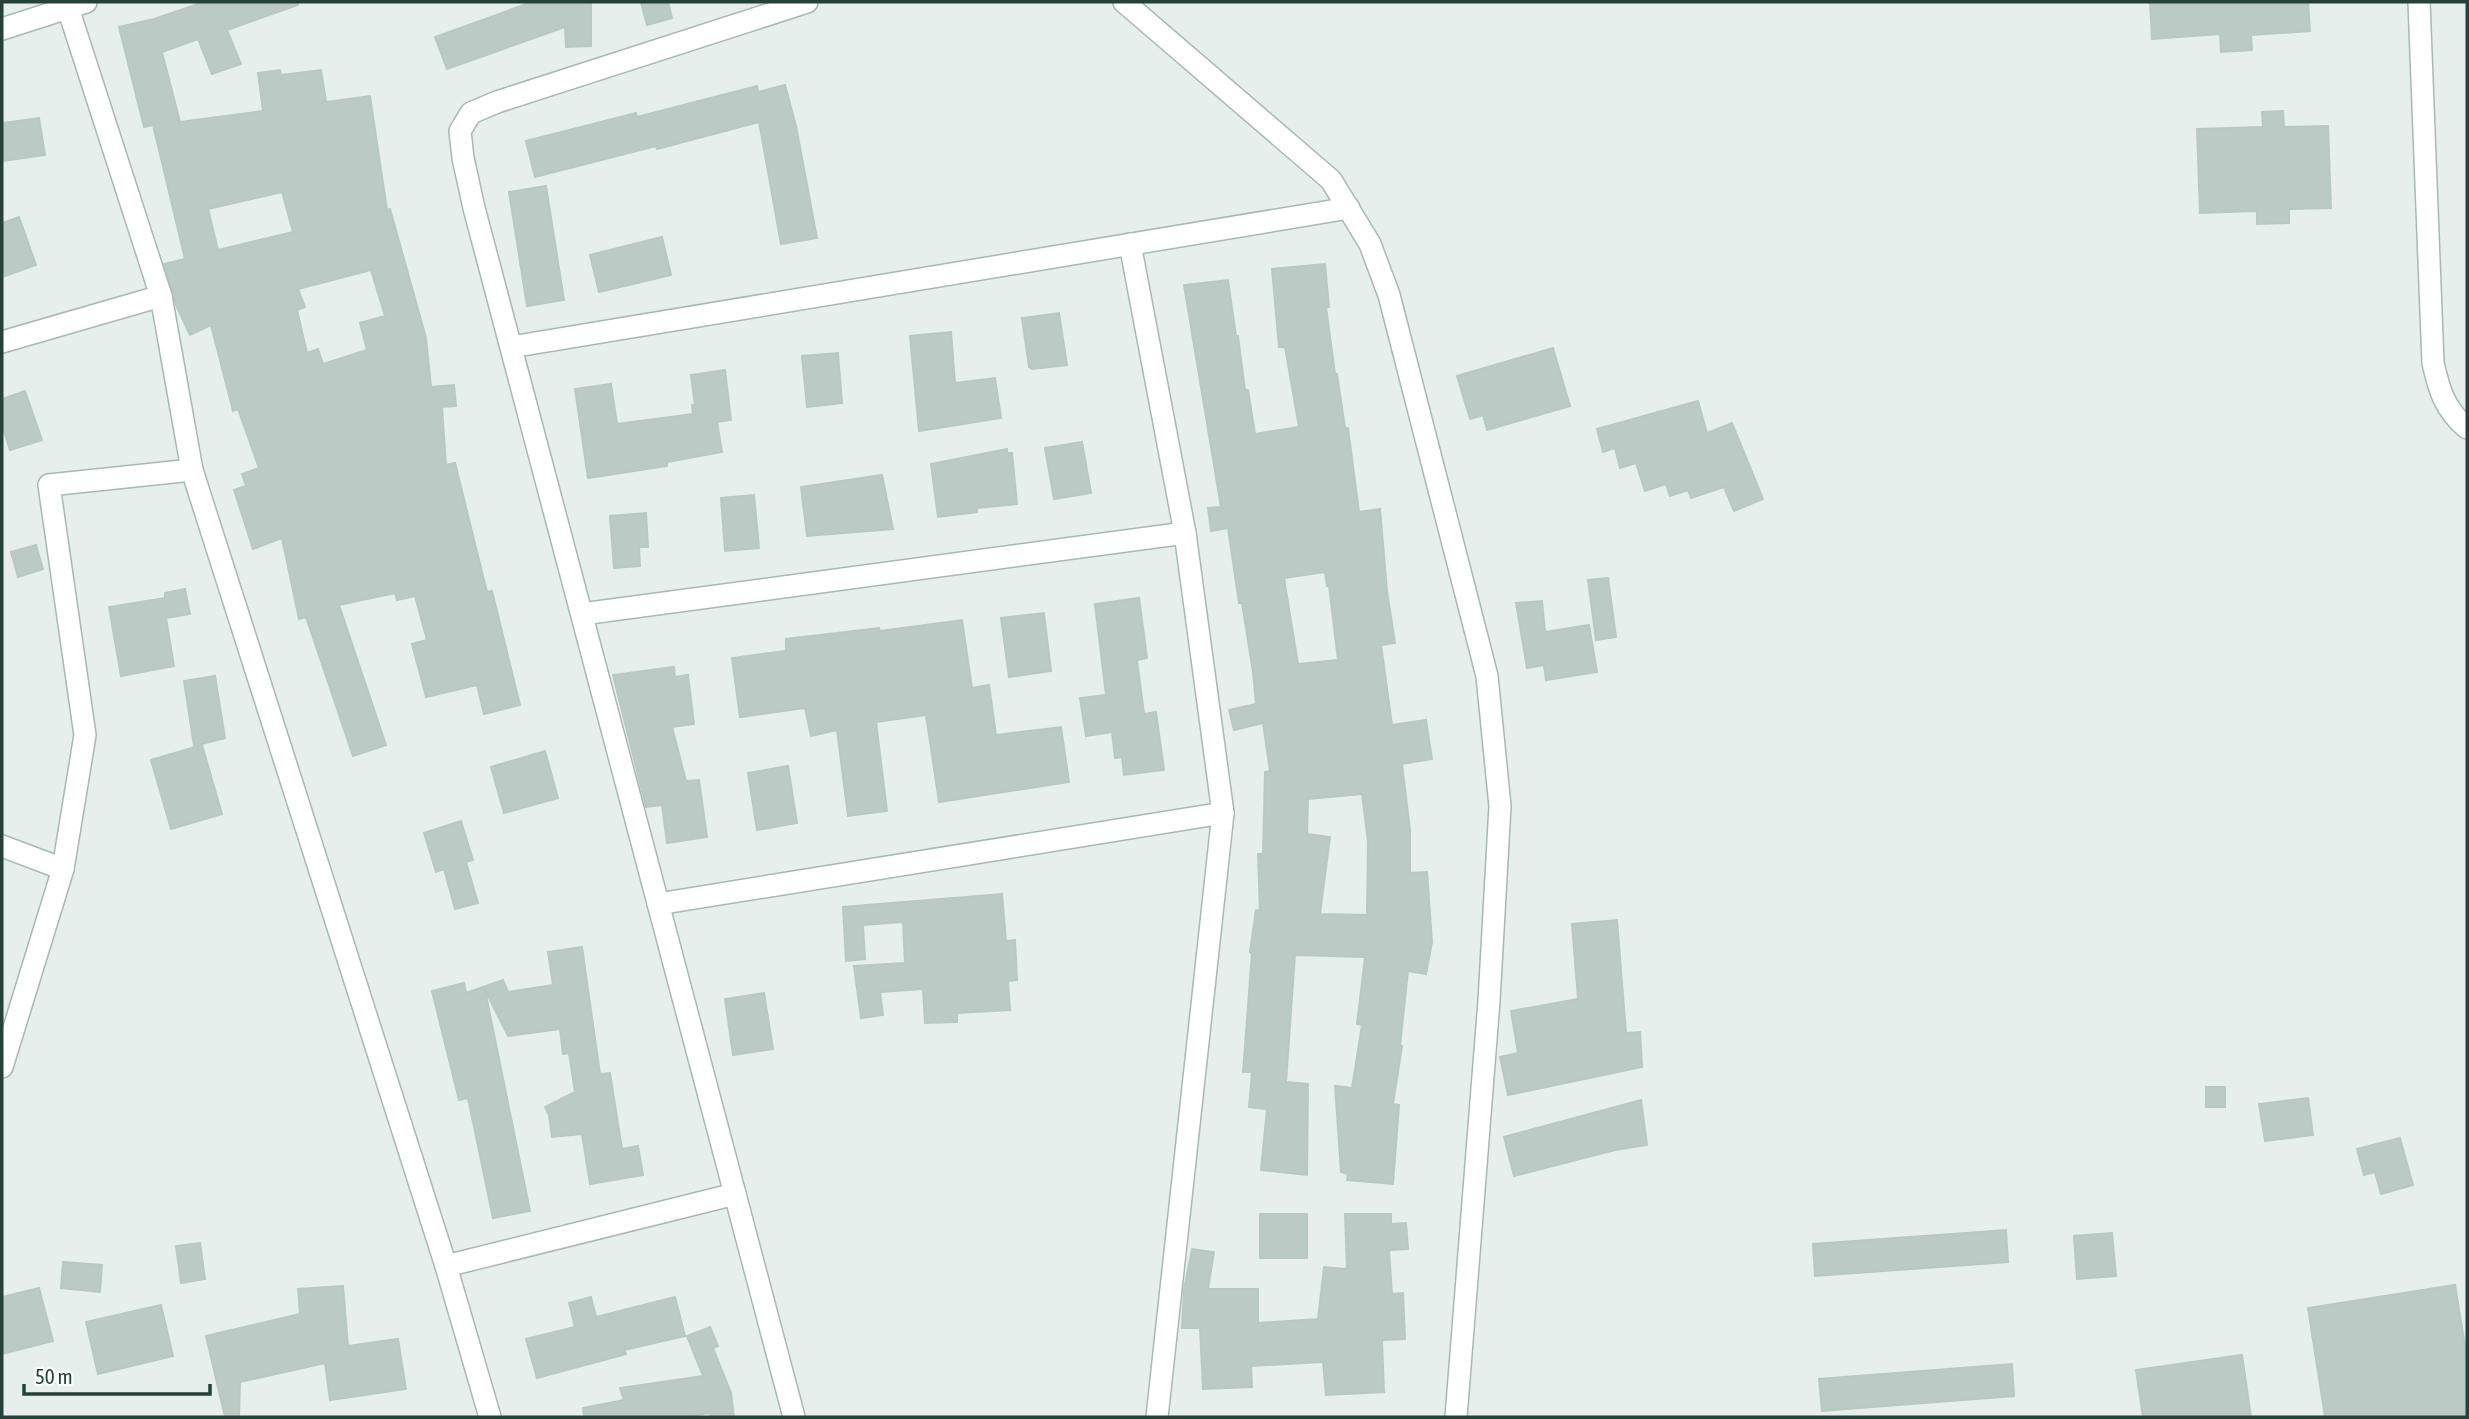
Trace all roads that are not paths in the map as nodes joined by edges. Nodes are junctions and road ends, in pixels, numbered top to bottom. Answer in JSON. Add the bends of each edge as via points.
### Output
{"nodes":[{"id":1,"x":807,"y":2,"type":"edge"},
{"id":2,"x":1124,"y":2,"type":"edge"},
{"id":3,"x":2419,"y":2,"type":"edge"},
{"id":4,"x":77,"y":5,"type":"edge"},
{"id":5,"x":2,"y":29,"type":"edge"},
{"id":6,"x":1349,"y":208,"type":"junction"},
{"id":7,"x":1130,"y":244,"type":"junction"},
{"id":8,"x":161,"y":296,"type":"junction"},
{"id":9,"x":2,"y":342,"type":"edge"},
{"id":10,"x":511,"y":347,"type":"junction"},
{"id":11,"x":2467,"y":428,"type":"edge"},
{"id":12,"x":192,"y":470,"type":"junction"},
{"id":13,"x":1185,"y":533,"type":"junction"},
{"id":14,"x":582,"y":614,"type":"junction"},
{"id":15,"x":1223,"y":813,"type":"junction"},
{"id":16,"x":2,"y":846,"type":"edge"},
{"id":17,"x":63,"y":869,"type":"junction"},
{"id":18,"x":658,"y":904,"type":"junction"},
{"id":19,"x":2,"y":1067,"type":"edge"},
{"id":20,"x":735,"y":1194,"type":"junction"},
{"id":21,"x":446,"y":1266,"type":"junction"},
{"id":22,"x":490,"y":1417,"type":"edge"},
{"id":23,"x":794,"y":1417,"type":"edge"},
{"id":24,"x":1157,"y":1417,"type":"edge"},
{"id":25,"x":1456,"y":1417,"type":"edge"}],
"edges":[{"from":1,"to":10,"type":"street","via":[[471,113],[460,131],[463,158]]},
{"from":2,"to":6,"type":"street","via":[[1331,180]]},
{"from":3,"to":11,"type":"street","via":[[2432,363],[2440,395]]},
{"from":4,"to":5,"type":"street"},
{"from":4,"to":8,"type":"street"},
{"from":6,"to":7,"type":"street"},
{"from":6,"to":25,"type":"street","via":[[1370,244],[1389,295],[1487,676],[1500,806]]},
{"from":7,"to":10,"type":"street"},
{"from":7,"to":13,"type":"street"},
{"from":8,"to":9,"type":"street"},
{"from":8,"to":12,"type":"street"},
{"from":10,"to":14,"type":"street"},
{"from":12,"to":17,"type":"street","via":[[49,485],[85,735]]},
{"from":12,"to":21,"type":"street"},
{"from":13,"to":14,"type":"street"},
{"from":13,"to":15,"type":"street"},
{"from":14,"to":18,"type":"street"},
{"from":15,"to":18,"type":"street"},
{"from":15,"to":24,"type":"street"},
{"from":16,"to":17,"type":"street"},
{"from":17,"to":19,"type":"street"},
{"from":18,"to":20,"type":"street"},
{"from":20,"to":21,"type":"street"},
{"from":20,"to":23,"type":"street"},
{"from":21,"to":22,"type":"street"}]}
